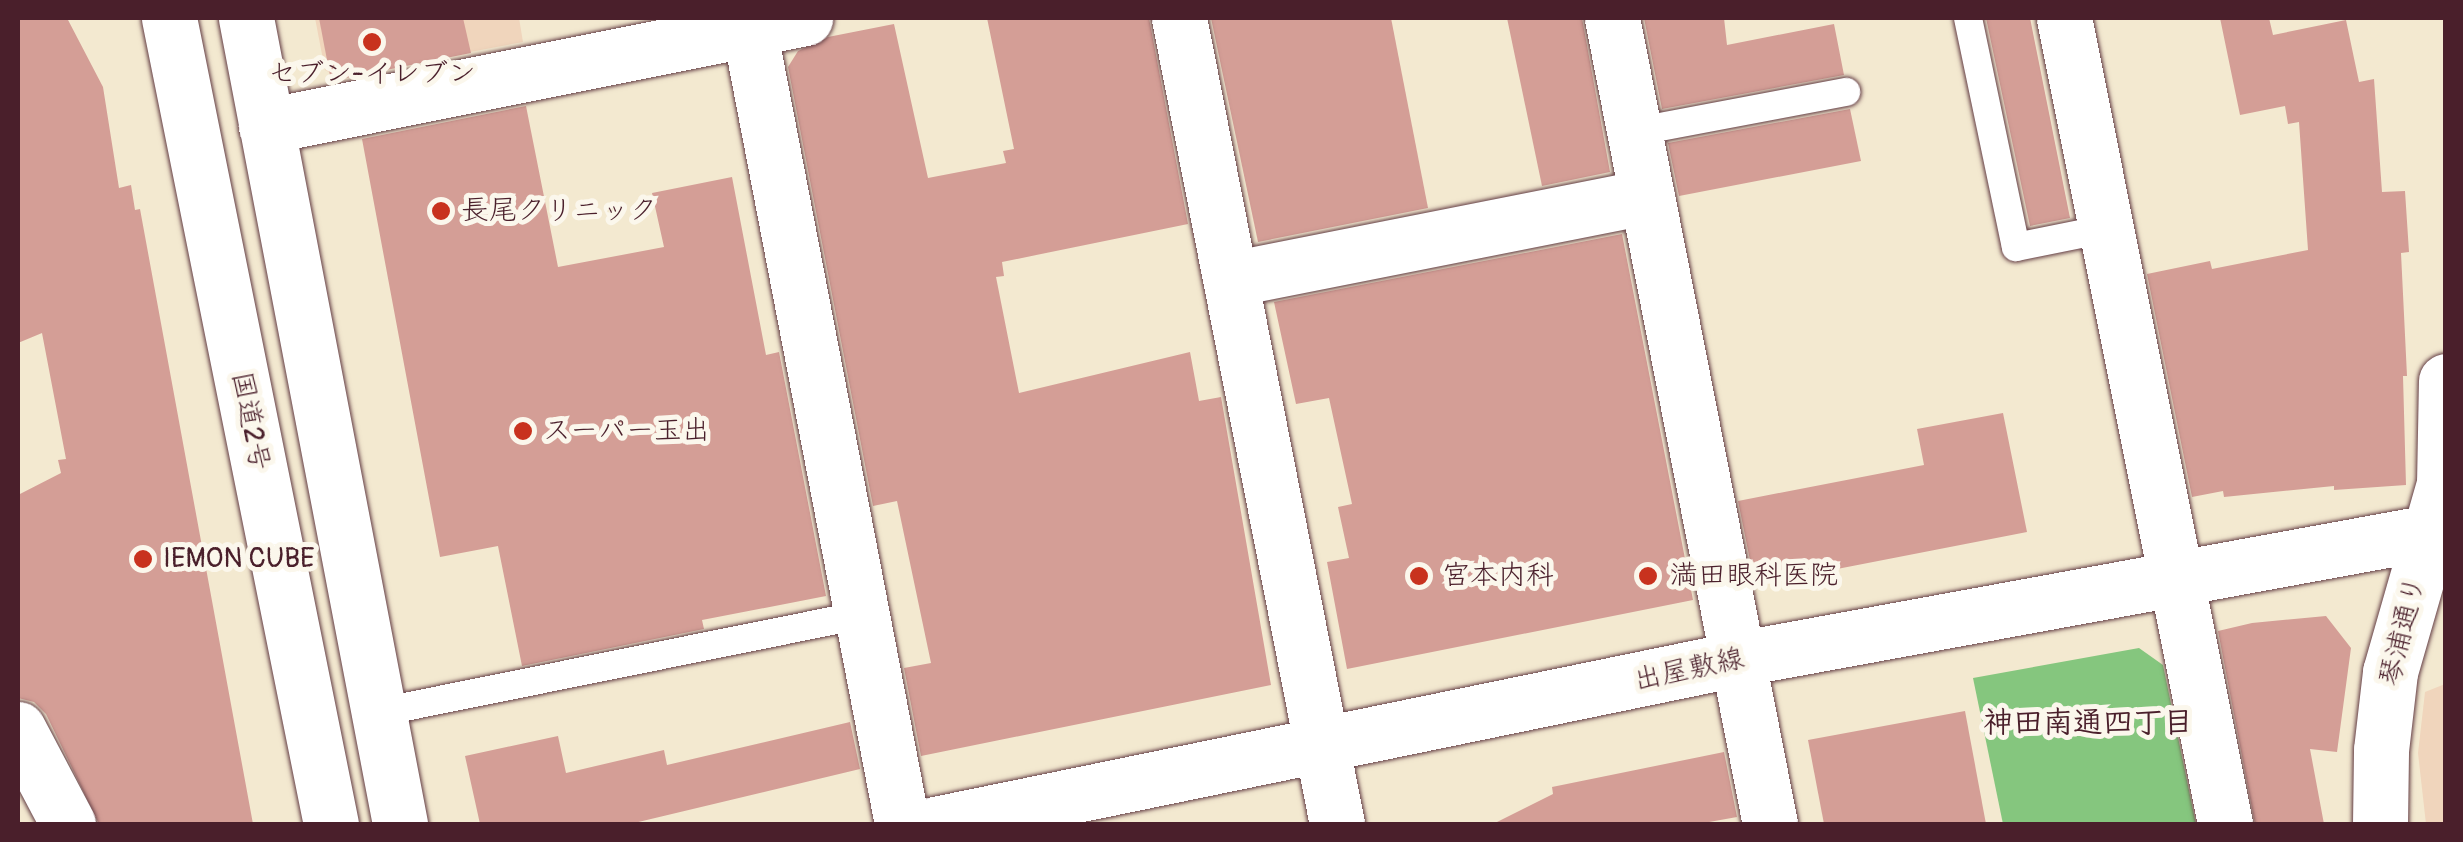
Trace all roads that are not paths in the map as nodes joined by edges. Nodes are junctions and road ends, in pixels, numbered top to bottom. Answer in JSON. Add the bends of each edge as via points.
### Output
{"nodes":[{"id":1,"x":169,"y":18,"type":"edge"},
{"id":2,"x":246,"y":18,"type":"edge"},
{"id":3,"x":805,"y":18,"type":"edge"},
{"id":4,"x":1179,"y":18,"type":"edge"},
{"id":5,"x":1612,"y":18,"type":"edge"},
{"id":6,"x":1968,"y":18,"type":"edge"},
{"id":7,"x":2064,"y":18,"type":"edge"},
{"id":8,"x":748,"y":23,"type":"edge"},
{"id":9,"x":1846,"y":92,"type":"dead end"},
{"id":10,"x":266,"y":126,"type":"junction"},
{"id":11,"x":1634,"y":132,"type":"junction"},
{"id":12,"x":1647,"y":197,"type":"junction"},
{"id":13,"x":2105,"y":229,"type":"junction"},
{"id":14,"x":1230,"y":279,"type":"junction"},
{"id":15,"x":2446,"y":381,"type":"edge"},
{"id":16,"x":2438,"y":530,"type":"edge"},
{"id":17,"x":2175,"y":578,"type":"junction"},
{"id":18,"x":858,"y":616,"type":"junction"},
{"id":19,"x":1737,"y":660,"type":"junction"},
{"id":20,"x":376,"y":713,"type":"junction"},
{"id":21,"x":1322,"y":746,"type":"junction"},
{"id":22,"x":22,"y":747,"type":"edge"},
{"id":23,"x":68,"y":824,"type":"edge"},
{"id":24,"x":331,"y":824,"type":"edge"},
{"id":25,"x":400,"y":824,"type":"edge"},
{"id":26,"x":902,"y":824,"type":"edge"},
{"id":27,"x":935,"y":824,"type":"edge"},
{"id":28,"x":1338,"y":824,"type":"edge"},
{"id":29,"x":1770,"y":824,"type":"edge"},
{"id":30,"x":2226,"y":824,"type":"edge"},
{"id":31,"x":2380,"y":824,"type":"edge"}],
"edges":[{"from":1,"to":24,"type":"main road","name":"国道2号"},
{"from":2,"to":10,"type":"main road"},
{"from":3,"to":8,"type":"main road"},
{"from":4,"to":14,"type":"main road"},
{"from":5,"to":11,"type":"main road"},
{"from":6,"to":13,"type":"lane","via":[[2016,247]]},
{"from":7,"to":13,"type":"main road"},
{"from":8,"to":10,"type":"main road"},
{"from":8,"to":18,"type":"main road"},
{"from":9,"to":11,"type":"lane"},
{"from":10,"to":20,"type":"main road"},
{"from":11,"to":12,"type":"main road"},
{"from":12,"to":14,"type":"main road"},
{"from":12,"to":19,"type":"main road"},
{"from":13,"to":17,"type":"main road"},
{"from":14,"to":21,"type":"main road"},
{"from":15,"to":16,"type":"main road","name":"琴浦通り"},
{"from":16,"to":17,"type":"main road","name":"出屋敷線"},
{"from":16,"to":31,"type":"main road","name":"琴浦通り","via":[[2390,672]]},
{"from":17,"to":19,"type":"main road","name":"出屋敷線"},
{"from":17,"to":30,"type":"main road"},
{"from":18,"to":20,"type":"lane"},
{"from":18,"to":26,"type":"main road"},
{"from":19,"to":21,"type":"main road","name":"出屋敷線"},
{"from":19,"to":29,"type":"main road"},
{"from":20,"to":25,"type":"main road"},
{"from":21,"to":27,"type":"main road","name":"出屋敷線"},
{"from":21,"to":28,"type":"main road"},
{"from":22,"to":23,"type":"main road"}]}
